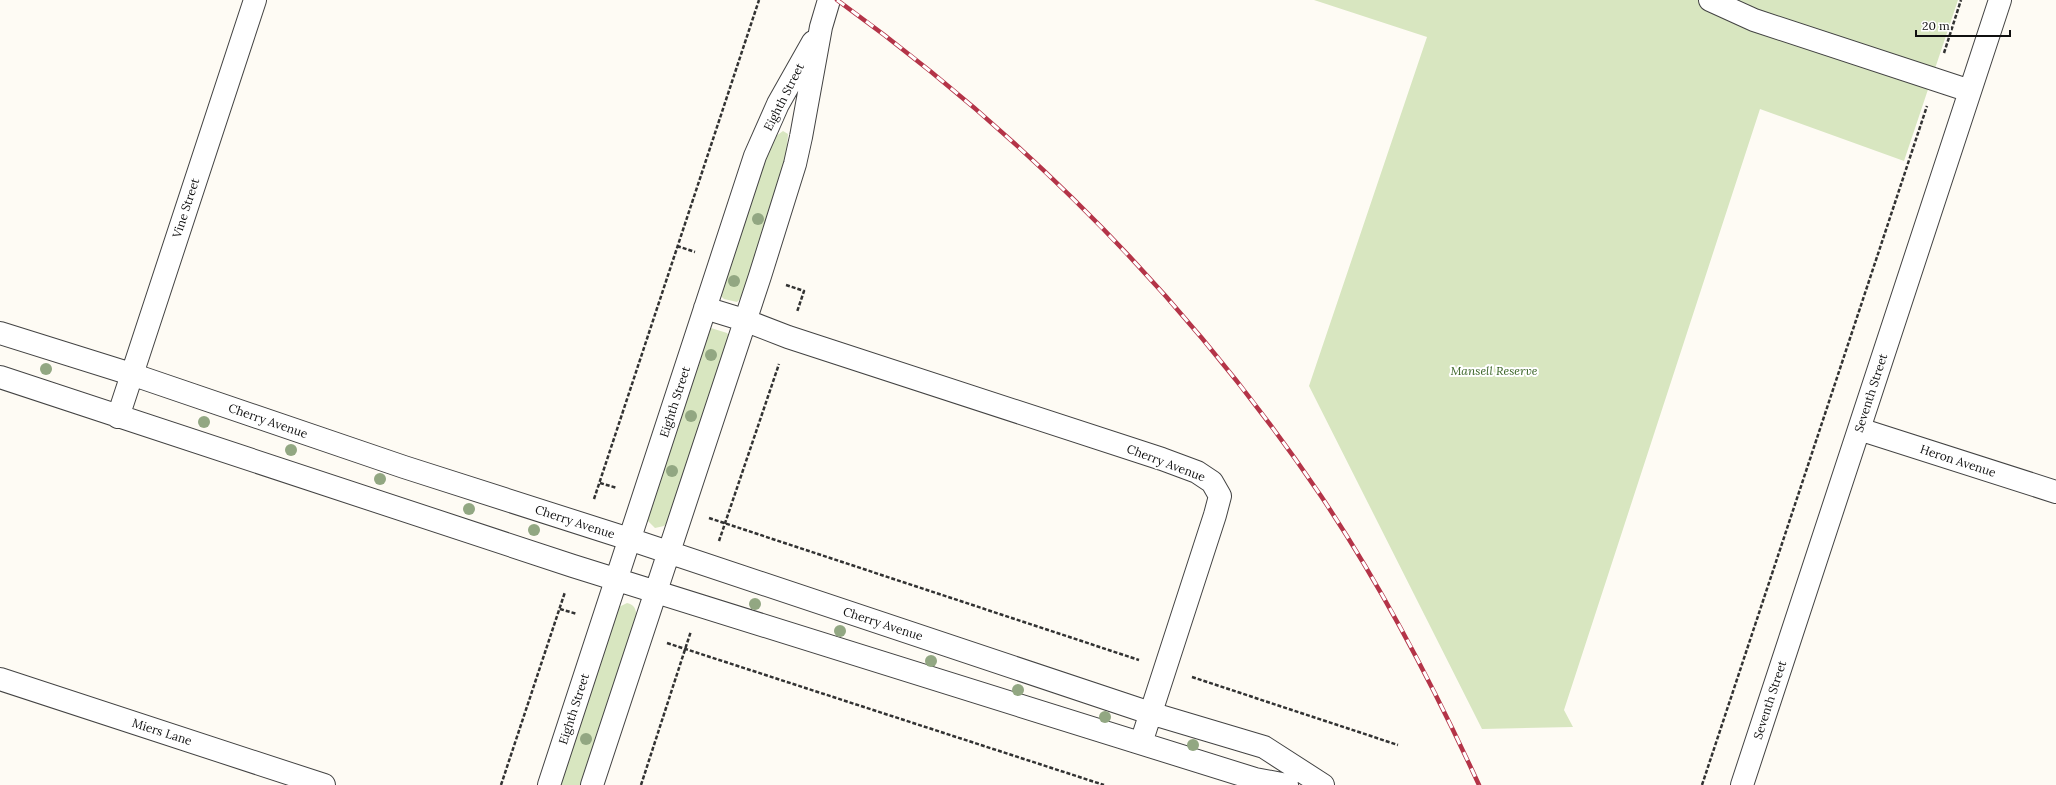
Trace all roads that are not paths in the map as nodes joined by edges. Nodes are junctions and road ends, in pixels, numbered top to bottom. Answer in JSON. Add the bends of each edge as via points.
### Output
{"nodes":[{"id":1,"x":255,"y":0,"type":"edge"},
{"id":2,"x":829,"y":0,"type":"edge"},
{"id":3,"x":1710,"y":0,"type":"edge"},
{"id":4,"x":2000,"y":0,"type":"edge"},
{"id":5,"x":822,"y":27,"type":"junction"},
{"id":6,"x":1970,"y":91,"type":"junction"},
{"id":7,"x":705,"y":308,"type":"junction"},
{"id":8,"x":744,"y":320,"type":"junction"},
{"id":9,"x":0,"y":333,"type":"edge"},
{"id":10,"x":131,"y":374,"type":"junction"},
{"id":11,"x":0,"y":378,"type":"edge"},
{"id":12,"x":118,"y":417,"type":"junction"},
{"id":13,"x":1859,"y":429,"type":"junction"},
{"id":14,"x":2056,"y":492,"type":"edge"},
{"id":15,"x":629,"y":539,"type":"junction"},
{"id":16,"x":669,"y":553,"type":"junction"},
{"id":17,"x":615,"y":580,"type":"junction"},
{"id":18,"x":655,"y":593,"type":"junction"},
{"id":19,"x":0,"y":679,"type":"edge"},
{"id":20,"x":1150,"y":713,"type":"junction"},
{"id":21,"x":1141,"y":743,"type":"junction"},
{"id":22,"x":324,"y":785,"type":"edge"},
{"id":23,"x":548,"y":785,"type":"edge"},
{"id":24,"x":592,"y":785,"type":"edge"},
{"id":25,"x":1287,"y":785,"type":"edge"},
{"id":26,"x":1323,"y":785,"type":"edge"},
{"id":27,"x":1742,"y":785,"type":"edge"}],
"edges":[{"from":1,"to":10,"type":"street","name":"Vine Street"},
{"from":2,"to":5,"type":"street","name":"Eighth Street"},
{"from":3,"to":6,"type":"street","via":[[1754,20]]},
{"from":4,"to":6,"type":"street","name":"Seventh Street"},
{"from":5,"to":7,"type":"street","name":"Eighth Street","via":[[769,123]]},
{"from":5,"to":8,"type":"street","name":"Eighth Street","via":[[795,164]]},
{"from":6,"to":13,"type":"street","name":"Seventh Street"},
{"from":7,"to":8,"type":"street","name":"Cherry Avenue"},
{"from":7,"to":15,"type":"street","name":"Eighth Street"},
{"from":8,"to":16,"type":"street","name":"Eighth Street"},
{"from":8,"to":20,"type":"street","name":"Cherry Avenue","via":[[788,337],[1162,458],[1197,472],[1212,482],[1220,496],[1217,508]]},
{"from":9,"to":10,"type":"street","name":"Cherry Avenue"},
{"from":10,"to":12,"type":"street","name":"Vine Street"},
{"from":10,"to":15,"type":"street","name":"Cherry Avenue"},
{"from":11,"to":12,"type":"street"},
{"from":12,"to":17,"type":"street"},
{"from":13,"to":14,"type":"street","name":"Heron Avenue"},
{"from":13,"to":27,"type":"street","name":"Seventh Street"},
{"from":15,"to":16,"type":"street","name":"Cherry Avenue"},
{"from":15,"to":17,"type":"street","name":"Eighth Street"},
{"from":16,"to":18,"type":"street","name":"Eighth Street"},
{"from":16,"to":20,"type":"street","name":"Cherry Avenue"},
{"from":17,"to":18,"type":"street"},
{"from":17,"to":23,"type":"street","name":"Eighth Street"},
{"from":18,"to":21,"type":"street"},
{"from":18,"to":24,"type":"street","name":"Eighth Street"},
{"from":19,"to":22,"type":"street","name":"Miers Lane"},
{"from":20,"to":21,"type":"street","name":"Cherry Avenue"},
{"from":20,"to":26,"type":"street","name":"Cherry Avenue","via":[[1264,747]]},
{"from":21,"to":25,"type":"street","via":[[1254,779]]}]}
